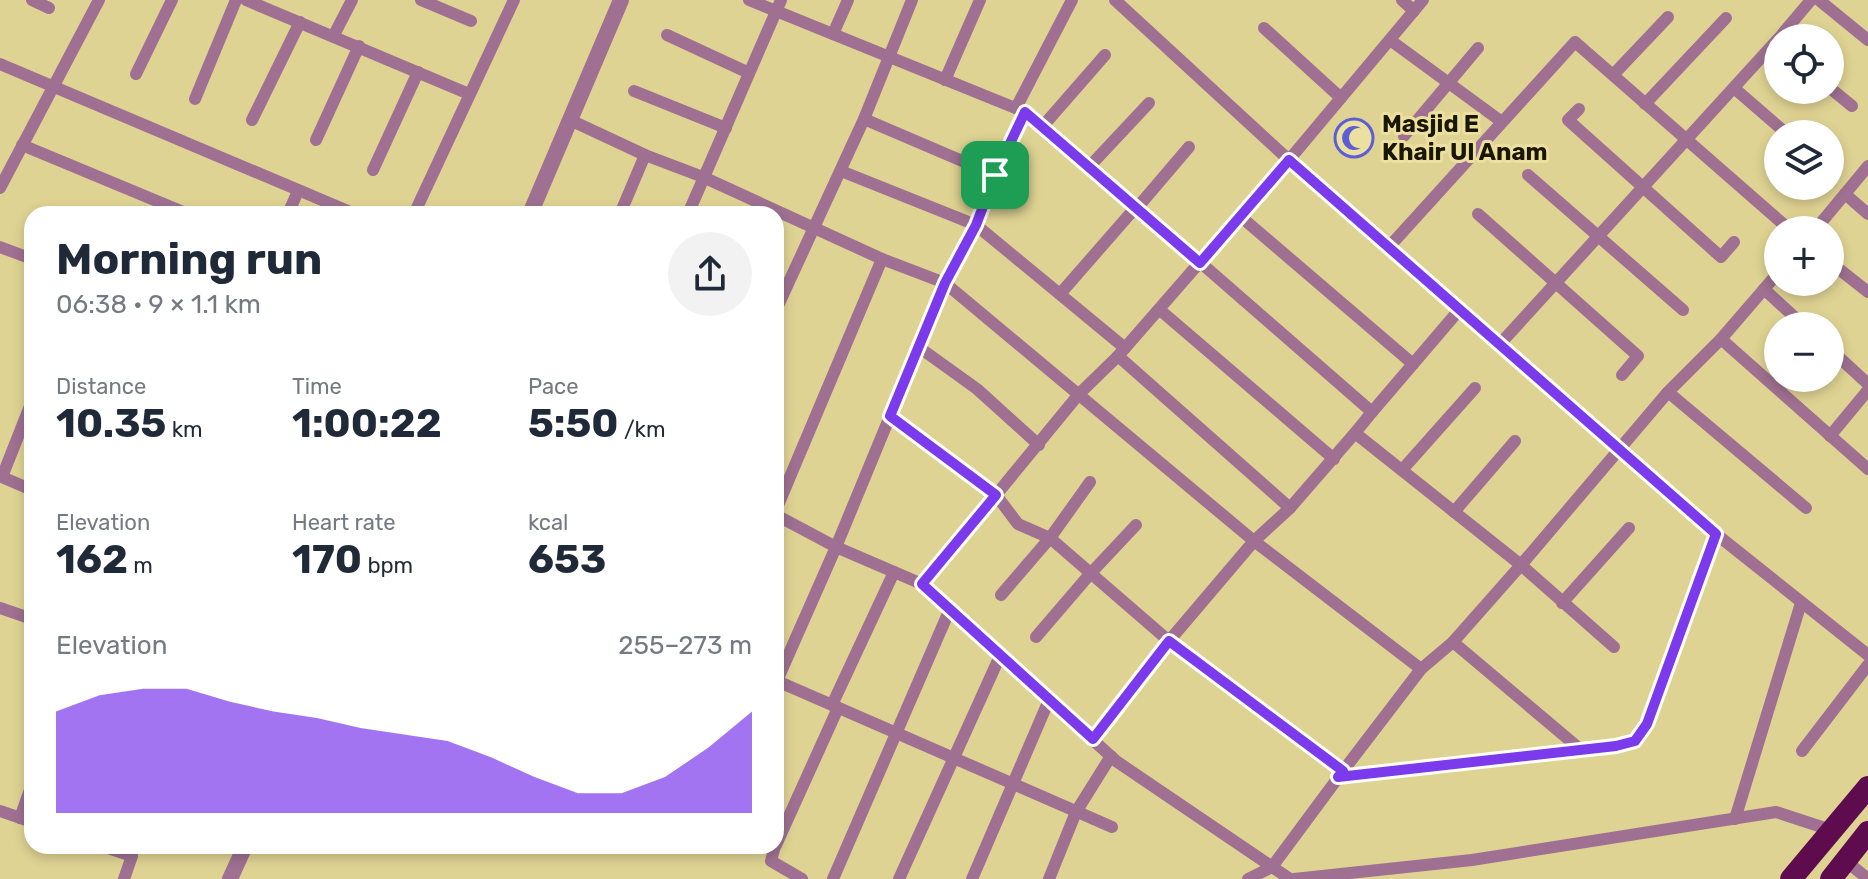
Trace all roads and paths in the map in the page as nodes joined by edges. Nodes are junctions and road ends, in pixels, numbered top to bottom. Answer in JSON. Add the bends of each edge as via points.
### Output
{"nodes":[{"id":1,"x":32,"y":0,"type":"edge"},
{"id":2,"x":99,"y":0,"type":"edge"},
{"id":3,"x":172,"y":0,"type":"edge"},
{"id":4,"x":236,"y":0,"type":"edge"},
{"id":5,"x":246,"y":0,"type":"edge"},
{"id":6,"x":352,"y":0,"type":"edge"},
{"id":7,"x":421,"y":0,"type":"edge"},
{"id":8,"x":514,"y":0,"type":"edge"},
{"id":9,"x":621,"y":0,"type":"edge"},
{"id":10,"x":749,"y":0,"type":"edge"},
{"id":11,"x":848,"y":0,"type":"edge"},
{"id":12,"x":912,"y":0,"type":"edge"},
{"id":13,"x":980,"y":0,"type":"edge"},
{"id":14,"x":1072,"y":0,"type":"edge"},
{"id":15,"x":1115,"y":0,"type":"edge"},
{"id":16,"x":1402,"y":0,"type":"edge"},
{"id":17,"x":1423,"y":0,"type":"edge"},
{"id":18,"x":1811,"y":0,"type":"edge"},
{"id":19,"x":1819,"y":0,"type":"edge"},
{"id":20,"x":779,"y":6,"type":"edge"},
{"id":21,"x":49,"y":8,"type":"dead end"},
{"id":22,"x":1414,"y":11,"type":"junction"},
{"id":23,"x":1668,"y":17,"type":"dead end"},
{"id":24,"x":1726,"y":18,"type":"dead end"},
{"id":25,"x":471,"y":21,"type":"dead end"},
{"id":26,"x":300,"y":22,"type":"junction"},
{"id":27,"x":1792,"y":24,"type":"edge"},
{"id":28,"x":1264,"y":28,"type":"dead end"},
{"id":29,"x":833,"y":34,"type":"junction"},
{"id":30,"x":334,"y":35,"type":"junction"},
{"id":31,"x":667,"y":35,"type":"dead end"},
{"id":32,"x":1390,"y":40,"type":"junction"},
{"id":33,"x":1868,"y":40,"type":"edge"},
{"id":34,"x":359,"y":46,"type":"junction"},
{"id":35,"x":1478,"y":48,"type":"dead end"},
{"id":36,"x":1105,"y":55,"type":"dead end"},
{"id":37,"x":1764,"y":56,"type":"edge"},
{"id":38,"x":890,"y":58,"type":"junction"},
{"id":39,"x":0,"y":64,"type":"edge"},
{"id":40,"x":418,"y":72,"type":"junction"},
{"id":41,"x":749,"y":73,"type":"junction"},
{"id":42,"x":136,"y":74,"type":"dead end"},
{"id":43,"x":1613,"y":75,"type":"junction"},
{"id":44,"x":945,"y":80,"type":"junction"},
{"id":45,"x":1449,"y":83,"type":"junction"},
{"id":46,"x":53,"y":86,"type":"junction"},
{"id":47,"x":1734,"y":88,"type":"junction"},
{"id":48,"x":634,"y":91,"type":"dead end"},
{"id":49,"x":469,"y":94,"type":"junction"},
{"id":50,"x":1341,"y":98,"type":"junction"},
{"id":51,"x":195,"y":99,"type":"dead end"},
{"id":52,"x":1844,"y":99,"type":"edge"},
{"id":53,"x":1149,"y":103,"type":"dead end"},
{"id":54,"x":1645,"y":104,"type":"junction"},
{"id":55,"x":1852,"y":106,"type":"dead end"},
{"id":56,"x":1579,"y":109,"type":"dead end"},
{"id":57,"x":1020,"y":110,"type":"junction"},
{"id":58,"x":864,"y":119,"type":"junction"},
{"id":59,"x":252,"y":120,"type":"dead end"},
{"id":60,"x":570,"y":120,"type":"junction"},
{"id":61,"x":1771,"y":120,"type":"edge"},
{"id":62,"x":1502,"y":122,"type":"junction"},
{"id":63,"x":1043,"y":126,"type":"junction"},
{"id":64,"x":726,"y":128,"type":"junction"},
{"id":65,"x":1404,"y":136,"type":"dead end"},
{"id":66,"x":316,"y":140,"type":"dead end"},
{"id":67,"x":1688,"y":140,"type":"junction"},
{"id":68,"x":22,"y":145,"type":"junction"},
{"id":69,"x":1189,"y":147,"type":"dead end"},
{"id":70,"x":645,"y":155,"type":"junction"},
{"id":71,"x":1289,"y":160,"type":"junction"},
{"id":72,"x":1090,"y":166,"type":"junction"},
{"id":73,"x":1868,"y":166,"type":"edge"},
{"id":74,"x":373,"y":170,"type":"dead end"},
{"id":75,"x":841,"y":171,"type":"junction"},
{"id":76,"x":995,"y":175,"type":"junction"},
{"id":77,"x":1528,"y":175,"type":"dead end"},
{"id":78,"x":703,"y":177,"type":"junction"},
{"id":79,"x":0,"y":188,"type":"edge"},
{"id":80,"x":1644,"y":188,"type":"junction"},
{"id":81,"x":298,"y":191,"type":"junction"},
{"id":82,"x":1845,"y":194,"type":"junction"},
{"id":83,"x":755,"y":201,"type":"junction"},
{"id":84,"x":169,"y":206,"type":"edge"},
{"id":85,"x":291,"y":206,"type":"edge"},
{"id":86,"x":335,"y":206,"type":"edge"},
{"id":87,"x":418,"y":206,"type":"edge"},
{"id":88,"x":533,"y":206,"type":"edge"},
{"id":89,"x":623,"y":206,"type":"edge"},
{"id":90,"x":691,"y":206,"type":"edge"},
{"id":91,"x":753,"y":206,"type":"edge"},
{"id":92,"x":767,"y":206,"type":"edge"},
{"id":93,"x":1137,"y":208,"type":"junction"},
{"id":94,"x":784,"y":214,"type":"edge"},
{"id":95,"x":1478,"y":214,"type":"dead end"},
{"id":96,"x":1868,"y":214,"type":"edge"},
{"id":97,"x":1240,"y":216,"type":"junction"},
{"id":98,"x":1774,"y":216,"type":"edge"},
{"id":99,"x":1827,"y":216,"type":"edge"},
{"id":100,"x":976,"y":225,"type":"junction"},
{"id":101,"x":813,"y":226,"type":"junction"},
{"id":102,"x":1599,"y":236,"type":"junction"},
{"id":103,"x":1734,"y":242,"type":"dead end"},
{"id":104,"x":0,"y":247,"type":"edge"},
{"id":105,"x":1389,"y":247,"type":"junction"},
{"id":106,"x":24,"y":256,"type":"edge"},
{"id":107,"x":882,"y":259,"type":"junction"},
{"id":108,"x":1200,"y":263,"type":"junction"},
{"id":109,"x":1844,"y":273,"type":"edge"},
{"id":110,"x":945,"y":283,"type":"junction"},
{"id":111,"x":1555,"y":284,"type":"junction"},
{"id":112,"x":1764,"y":289,"type":"edge"},
{"id":113,"x":784,"y":292,"type":"edge"},
{"id":114,"x":1868,"y":292,"type":"edge"},
{"id":115,"x":1060,"y":294,"type":"junction"},
{"id":116,"x":1772,"y":296,"type":"edge"},
{"id":117,"x":1460,"y":309,"type":"junction"},
{"id":118,"x":1160,"y":310,"type":"junction"},
{"id":119,"x":1683,"y":310,"type":"dead end"},
{"id":120,"x":1789,"y":312,"type":"edge"},
{"id":121,"x":1721,"y":339,"type":"junction"},
{"id":122,"x":1500,"y":344,"type":"junction"},
{"id":123,"x":920,"y":348,"type":"junction"},
{"id":124,"x":1122,"y":352,"type":"junction"},
{"id":125,"x":1844,"y":363,"type":"edge"},
{"id":126,"x":1413,"y":364,"type":"junction"},
{"id":127,"x":1622,"y":375,"type":"dead end"},
{"id":128,"x":1868,"y":387,"type":"edge"},
{"id":129,"x":1475,"y":388,"type":"dead end"},
{"id":130,"x":1668,"y":392,"type":"junction"},
{"id":131,"x":1079,"y":394,"type":"junction"},
{"id":132,"x":1372,"y":412,"type":"junction"},
{"id":133,"x":890,"y":416,"type":"junction"},
{"id":134,"x":24,"y":421,"type":"edge"},
{"id":135,"x":1355,"y":433,"type":"junction"},
{"id":136,"x":1830,"y":436,"type":"junction"},
{"id":137,"x":1515,"y":441,"type":"dead end"},
{"id":138,"x":1039,"y":445,"type":"junction"},
{"id":139,"x":1620,"y":450,"type":"junction"},
{"id":140,"x":1334,"y":459,"type":"junction"},
{"id":141,"x":1868,"y":469,"type":"edge"},
{"id":142,"x":1402,"y":470,"type":"junction"},
{"id":143,"x":1,"y":479,"type":"edge"},
{"id":144,"x":1090,"y":482,"type":"dead end"},
{"id":145,"x":24,"y":487,"type":"edge"},
{"id":146,"x":784,"y":494,"type":"edge"},
{"id":147,"x":996,"y":495,"type":"junction"},
{"id":148,"x":1290,"y":508,"type":"junction"},
{"id":149,"x":1806,"y":508,"type":"dead end"},
{"id":150,"x":1454,"y":512,"type":"junction"},
{"id":151,"x":784,"y":518,"type":"edge"},
{"id":152,"x":1136,"y":525,"type":"dead end"},
{"id":153,"x":1629,"y":528,"type":"dead end"},
{"id":154,"x":1716,"y":534,"type":"junction"},
{"id":155,"x":1050,"y":538,"type":"junction"},
{"id":156,"x":1254,"y":541,"type":"junction"},
{"id":157,"x":836,"y":547,"type":"junction"},
{"id":158,"x":1521,"y":565,"type":"junction"},
{"id":159,"x":894,"y":572,"type":"junction"},
{"id":160,"x":1090,"y":574,"type":"junction"},
{"id":161,"x":922,"y":584,"type":"junction"},
{"id":162,"x":1001,"y":595,"type":"dead end"},
{"id":163,"x":1562,"y":603,"type":"junction"},
{"id":164,"x":1801,"y":603,"type":"junction"},
{"id":165,"x":0,"y":608,"type":"edge"},
{"id":166,"x":950,"y":609,"type":"junction"},
{"id":167,"x":24,"y":616,"type":"edge"},
{"id":168,"x":1036,"y":637,"type":"dead end"},
{"id":169,"x":1169,"y":641,"type":"junction"},
{"id":170,"x":1453,"y":642,"type":"junction"},
{"id":171,"x":1614,"y":647,"type":"dead end"},
{"id":172,"x":1868,"y":655,"type":"edge"},
{"id":173,"x":1000,"y":656,"type":"junction"},
{"id":174,"x":784,"y":664,"type":"edge"},
{"id":175,"x":1868,"y":665,"type":"edge"},
{"id":176,"x":1421,"y":669,"type":"junction"},
{"id":177,"x":784,"y":685,"type":"edge"},
{"id":178,"x":1049,"y":700,"type":"junction"},
{"id":179,"x":835,"y":707,"type":"junction"},
{"id":180,"x":896,"y":733,"type":"junction"},
{"id":181,"x":1093,"y":739,"type":"junction"},
{"id":182,"x":1580,"y":749,"type":"junction"},
{"id":183,"x":1802,"y":751,"type":"dead end"},
{"id":184,"x":1111,"y":756,"type":"junction"},
{"id":185,"x":955,"y":759,"type":"junction"},
{"id":186,"x":1340,"y":774,"type":"junction"},
{"id":187,"x":1012,"y":784,"type":"junction"},
{"id":188,"x":1868,"y":787,"type":"edge"},
{"id":189,"x":0,"y":811,"type":"edge"},
{"id":190,"x":1076,"y":812,"type":"junction"},
{"id":191,"x":24,"y":819,"type":"edge"},
{"id":192,"x":1735,"y":819,"type":"junction"},
{"id":193,"x":784,"y":827,"type":"edge"},
{"id":194,"x":1112,"y":827,"type":"dead end"},
{"id":195,"x":1831,"y":830,"type":"junction"},
{"id":196,"x":1868,"y":832,"type":"edge"},
{"id":197,"x":133,"y":854,"type":"edge"},
{"id":198,"x":241,"y":854,"type":"edge"},
{"id":199,"x":773,"y":854,"type":"edge"},
{"id":200,"x":1272,"y":867,"type":"junction"},
{"id":201,"x":1838,"y":870,"type":"edge"},
{"id":202,"x":124,"y":879,"type":"edge"},
{"id":203,"x":230,"y":879,"type":"edge"},
{"id":204,"x":802,"y":879,"type":"edge"},
{"id":205,"x":833,"y":879,"type":"edge"},
{"id":206,"x":899,"y":879,"type":"edge"},
{"id":207,"x":972,"y":879,"type":"edge"},
{"id":208,"x":1049,"y":879,"type":"edge"},
{"id":209,"x":1248,"y":879,"type":"edge"},
{"id":210,"x":1292,"y":879,"type":"edge"},
{"id":211,"x":1791,"y":879,"type":"edge"},
{"id":212,"x":1868,"y":879,"type":"edge"}],
"edges":[{"from":1,"to":21,"type":"street"},
{"from":2,"to":46,"type":"street"},
{"from":3,"to":42,"type":"street"},
{"from":4,"to":51,"type":"street"},
{"from":5,"to":26,"type":"street"},
{"from":6,"to":30,"type":"street"},
{"from":7,"to":25,"type":"street"},
{"from":8,"to":49,"type":"street"},
{"from":9,"to":60,"type":"street"},
{"from":10,"to":20,"type":"street"},
{"from":11,"to":29,"type":"street"},
{"from":12,"to":38,"type":"street"},
{"from":13,"to":44,"type":"street"},
{"from":14,"to":57,"type":"street"},
{"from":15,"to":71,"type":"street"},
{"from":16,"to":22,"type":"street"},
{"from":17,"to":22,"type":"street"},
{"from":18,"to":27,"type":"street"},
{"from":19,"to":33,"type":"street"},
{"from":20,"to":29,"type":"street"},
{"from":20,"to":41,"type":"street"},
{"from":22,"to":32,"type":"street"},
{"from":23,"to":43,"type":"street"},
{"from":24,"to":54,"type":"street"},
{"from":26,"to":30,"type":"street"},
{"from":26,"to":59,"type":"street"},
{"from":28,"to":50,"type":"street"},
{"from":29,"to":38,"type":"street"},
{"from":30,"to":34,"type":"street"},
{"from":31,"to":41,"type":"street"},
{"from":32,"to":45,"type":"street"},
{"from":32,"to":50,"type":"street"},
{"from":34,"to":40,"type":"street"},
{"from":34,"to":66,"type":"street"},
{"from":35,"to":45,"type":"street"},
{"from":36,"to":63,"type":"street"},
{"from":37,"to":47,"type":"street"},
{"from":38,"to":44,"type":"street"},
{"from":38,"to":58,"type":"street"},
{"from":39,"to":46,"type":"street"},
{"from":40,"to":49,"type":"street"},
{"from":40,"to":74,"type":"street"},
{"from":41,"to":64,"type":"street"},
{"from":43,"to":54,"type":"street"},
{"from":43,"to":62,"type":"street","via":[[1575,42]]},
{"from":44,"to":57,"type":"street"},
{"from":45,"to":62,"type":"street"},
{"from":45,"to":65,"type":"street"},
{"from":46,"to":68,"type":"street"},
{"from":46,"to":81,"type":"street"},
{"from":47,"to":61,"type":"street"},
{"from":47,"to":67,"type":"street"},
{"from":48,"to":64,"type":"street"},
{"from":49,"to":87,"type":"street"},
{"from":50,"to":71,"type":"street"},
{"from":52,"to":55,"type":"street"},
{"from":53,"to":72,"type":"street"},
{"from":54,"to":67,"type":"street"},
{"from":56,"to":80,"type":"street","via":[[1568,120]]},
{"from":57,"to":63,"type":"street"},
{"from":57,"to":76,"type":"street"},
{"from":58,"to":75,"type":"street"},
{"from":58,"to":76,"type":"street"},
{"from":60,"to":70,"type":"street"},
{"from":60,"to":88,"type":"street"},
{"from":62,"to":105,"type":"street"},
{"from":63,"to":72,"type":"street"},
{"from":64,"to":78,"type":"street"},
{"from":67,"to":80,"type":"street"},
{"from":67,"to":98,"type":"street"},
{"from":68,"to":79,"type":"street"},
{"from":68,"to":84,"type":"street"},
{"from":69,"to":93,"type":"street"},
{"from":70,"to":78,"type":"street"},
{"from":70,"to":89,"type":"street"},
{"from":71,"to":97,"type":"street"},
{"from":71,"to":105,"type":"street"},
{"from":72,"to":93,"type":"street"},
{"from":73,"to":82,"type":"street"},
{"from":75,"to":100,"type":"street"},
{"from":75,"to":101,"type":"street"},
{"from":76,"to":100,"type":"street"},
{"from":77,"to":102,"type":"street"},
{"from":78,"to":83,"type":"street"},
{"from":78,"to":90,"type":"street"},
{"from":80,"to":102,"type":"street"},
{"from":80,"to":103,"type":"street","via":[[1721,257]]},
{"from":81,"to":85,"type":"street"},
{"from":81,"to":86,"type":"street"},
{"from":82,"to":96,"type":"street"},
{"from":82,"to":99,"type":"street"},
{"from":83,"to":91,"type":"street"},
{"from":83,"to":92,"type":"street"},
{"from":93,"to":108,"type":"street"},
{"from":93,"to":115,"type":"street"},
{"from":94,"to":101,"type":"street"},
{"from":95,"to":111,"type":"street"},
{"from":97,"to":108,"type":"street"},
{"from":97,"to":126,"type":"street"},
{"from":100,"to":110,"type":"street"},
{"from":100,"to":115,"type":"street"},
{"from":101,"to":107,"type":"street"},
{"from":101,"to":113,"type":"street"},
{"from":102,"to":111,"type":"street"},
{"from":102,"to":119,"type":"street"},
{"from":104,"to":106,"type":"street"},
{"from":105,"to":117,"type":"street"},
{"from":107,"to":110,"type":"street"},
{"from":107,"to":146,"type":"street"},
{"from":108,"to":118,"type":"street"},
{"from":108,"to":132,"type":"street"},
{"from":109,"to":114,"type":"street"},
{"from":110,"to":123,"type":"street"},
{"from":110,"to":131,"type":"street"},
{"from":111,"to":122,"type":"street"},
{"from":111,"to":127,"type":"street","via":[[1638,356]]},
{"from":112,"to":121,"type":"street"},
{"from":115,"to":124,"type":"street"},
{"from":116,"to":120,"type":"street"},
{"from":117,"to":122,"type":"street"},
{"from":117,"to":126,"type":"street"},
{"from":118,"to":124,"type":"street"},
{"from":118,"to":140,"type":"street"},
{"from":121,"to":130,"type":"street"},
{"from":121,"to":136,"type":"street"},
{"from":122,"to":139,"type":"street"},
{"from":123,"to":133,"type":"street"},
{"from":123,"to":138,"type":"street","via":[[977,389]]},
{"from":124,"to":131,"type":"street"},
{"from":124,"to":148,"type":"street"},
{"from":125,"to":128,"type":"street"},
{"from":126,"to":132,"type":"street"},
{"from":128,"to":136,"type":"street"},
{"from":129,"to":142,"type":"street"},
{"from":130,"to":139,"type":"street"},
{"from":130,"to":149,"type":"street"},
{"from":131,"to":138,"type":"street"},
{"from":131,"to":156,"type":"street"},
{"from":132,"to":135,"type":"street"},
{"from":133,"to":147,"type":"street"},
{"from":133,"to":157,"type":"street"},
{"from":134,"to":143,"type":"street"},
{"from":135,"to":140,"type":"street"},
{"from":135,"to":142,"type":"street"},
{"from":136,"to":141,"type":"street"},
{"from":137,"to":150,"type":"street"},
{"from":138,"to":147,"type":"street"},
{"from":139,"to":154,"type":"street"},
{"from":139,"to":158,"type":"street"},
{"from":140,"to":148,"type":"street"},
{"from":142,"to":150,"type":"street"},
{"from":143,"to":145,"type":"street"},
{"from":144,"to":155,"type":"street"},
{"from":147,"to":155,"type":"street","via":[[1018,524]]},
{"from":147,"to":161,"type":"street"},
{"from":148,"to":156,"type":"street"},
{"from":150,"to":158,"type":"street"},
{"from":151,"to":157,"type":"street"},
{"from":152,"to":160,"type":"street"},
{"from":153,"to":163,"type":"street"},
{"from":154,"to":164,"type":"street"},
{"from":154,"to":182,"type":"street","via":[[1647,724],[1635,741]]},
{"from":155,"to":160,"type":"street"},
{"from":155,"to":162,"type":"street"},
{"from":156,"to":169,"type":"street"},
{"from":156,"to":176,"type":"street"},
{"from":157,"to":159,"type":"street"},
{"from":157,"to":174,"type":"street"},
{"from":158,"to":163,"type":"street"},
{"from":158,"to":170,"type":"street"},
{"from":159,"to":161,"type":"street"},
{"from":159,"to":179,"type":"street"},
{"from":160,"to":168,"type":"street"},
{"from":160,"to":169,"type":"street"},
{"from":161,"to":166,"type":"street"},
{"from":163,"to":171,"type":"street"},
{"from":164,"to":172,"type":"street"},
{"from":164,"to":192,"type":"street"},
{"from":165,"to":167,"type":"street"},
{"from":166,"to":173,"type":"street"},
{"from":166,"to":180,"type":"street"},
{"from":169,"to":181,"type":"street"},
{"from":169,"to":186,"type":"street"},
{"from":170,"to":176,"type":"street"},
{"from":170,"to":182,"type":"street"},
{"from":173,"to":178,"type":"street"},
{"from":173,"to":185,"type":"street"},
{"from":175,"to":183,"type":"street"},
{"from":176,"to":186,"type":"street"},
{"from":177,"to":179,"type":"street"},
{"from":178,"to":181,"type":"street"},
{"from":178,"to":187,"type":"street"},
{"from":179,"to":180,"type":"street"},
{"from":179,"to":193,"type":"street"},
{"from":180,"to":185,"type":"street"},
{"from":180,"to":205,"type":"street"},
{"from":181,"to":184,"type":"street"},
{"from":182,"to":186,"type":"street"},
{"from":184,"to":190,"type":"street"},
{"from":184,"to":200,"type":"street"},
{"from":185,"to":187,"type":"street"},
{"from":185,"to":206,"type":"street"},
{"from":186,"to":200,"type":"street"},
{"from":187,"to":190,"type":"street"},
{"from":187,"to":207,"type":"street"},
{"from":188,"to":195,"type":"highway"},
{"from":189,"to":191,"type":"street"},
{"from":190,"to":194,"type":"street"},
{"from":190,"to":208,"type":"street"},
{"from":192,"to":195,"type":"street","via":[[1776,812]]},
{"from":192,"to":210,"type":"street","via":[[1472,860]]},
{"from":195,"to":211,"type":"highway"},
{"from":196,"to":201,"type":"highway"},
{"from":197,"to":202,"type":"street"},
{"from":198,"to":203,"type":"street"},
{"from":199,"to":204,"type":"street","via":[[771,861]]},
{"from":200,"to":209,"type":"street"},
{"from":200,"to":210,"type":"street"},
{"from":201,"to":212,"type":"street"}]}
